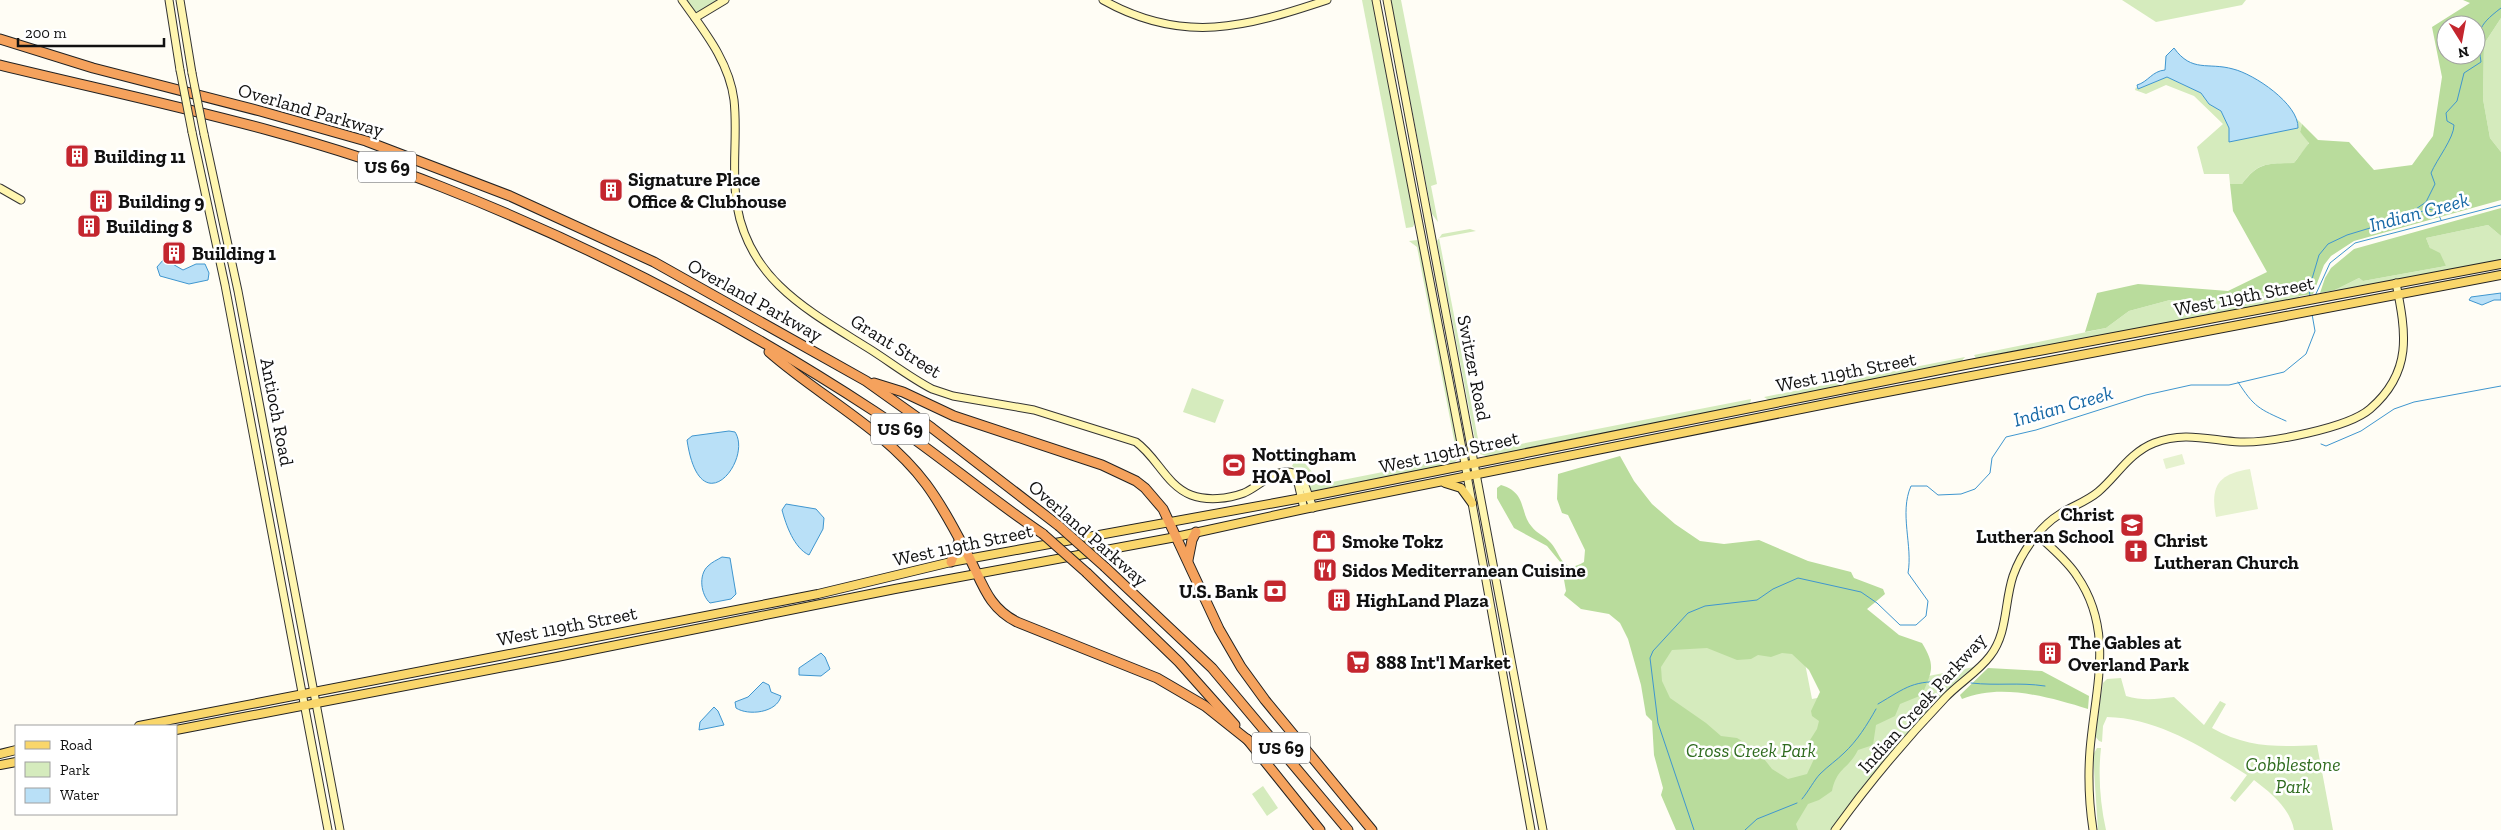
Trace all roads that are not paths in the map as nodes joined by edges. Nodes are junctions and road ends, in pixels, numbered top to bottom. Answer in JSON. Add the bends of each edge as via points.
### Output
{"nodes":[{"id":1,"x":168,"y":0,"type":"edge"},
{"id":2,"x":180,"y":0,"type":"edge"},
{"id":3,"x":682,"y":0,"type":"edge"},
{"id":4,"x":724,"y":0,"type":"edge"},
{"id":5,"x":1103,"y":0,"type":"edge"},
{"id":6,"x":1327,"y":0,"type":"edge"},
{"id":7,"x":1376,"y":0,"type":"edge"},
{"id":8,"x":1387,"y":0,"type":"edge"},
{"id":9,"x":695,"y":18,"type":"junction"},
{"id":10,"x":0,"y":40,"type":"edge"},
{"id":11,"x":0,"y":65,"type":"edge"},
{"id":12,"x":0,"y":188,"type":"edge"},
{"id":13,"x":21,"y":200,"type":"dead end"},
{"id":14,"x":2501,"y":264,"type":"edge"},
{"id":15,"x":2501,"y":275,"type":"edge"},
{"id":16,"x":2396,"y":283,"type":"junction"},
{"id":17,"x":2398,"y":294,"type":"junction"},
{"id":18,"x":750,"y":335,"type":"junction"},
{"id":19,"x":866,"y":381,"type":"junction"},
{"id":20,"x":1475,"y":462,"type":"junction"},
{"id":21,"x":1465,"y":464,"type":"junction"},
{"id":22,"x":1478,"y":474,"type":"junction"},
{"id":23,"x":1467,"y":477,"type":"junction"},
{"id":24,"x":1438,"y":483,"type":"junction"},
{"id":25,"x":1306,"y":497,"type":"junction"},
{"id":26,"x":1472,"y":503,"type":"junction"},
{"id":27,"x":1313,"y":508,"type":"junction"},
{"id":28,"x":1304,"y":509,"type":"junction"},
{"id":29,"x":1169,"y":521,"type":"junction"},
{"id":30,"x":1196,"y":532,"type":"junction"},
{"id":31,"x":2038,"y":535,"type":"junction"},
{"id":32,"x":1176,"y":538,"type":"junction"},
{"id":33,"x":959,"y":541,"type":"junction"},
{"id":34,"x":970,"y":558,"type":"junction"},
{"id":35,"x":1188,"y":561,"type":"junction"},
{"id":36,"x":951,"y":562,"type":"junction"},
{"id":37,"x":977,"y":576,"type":"junction"},
{"id":38,"x":314,"y":692,"type":"junction"},
{"id":39,"x":303,"y":694,"type":"junction"},
{"id":40,"x":316,"y":703,"type":"junction"},
{"id":41,"x":305,"y":705,"type":"junction"},
{"id":42,"x":144,"y":725,"type":"edge"},
{"id":43,"x":178,"y":730,"type":"edge"},
{"id":44,"x":1249,"y":742,"type":"junction"},
{"id":45,"x":15,"y":750,"type":"edge"},
{"id":46,"x":0,"y":754,"type":"edge"},
{"id":47,"x":15,"y":762,"type":"edge"},
{"id":48,"x":0,"y":765,"type":"edge"},
{"id":49,"x":328,"y":830,"type":"edge"},
{"id":50,"x":340,"y":830,"type":"edge"},
{"id":51,"x":1320,"y":830,"type":"edge"},
{"id":52,"x":1348,"y":830,"type":"edge"},
{"id":53,"x":1373,"y":830,"type":"edge"},
{"id":54,"x":1531,"y":830,"type":"edge"},
{"id":55,"x":1543,"y":830,"type":"edge"},
{"id":56,"x":1835,"y":830,"type":"edge"},
{"id":57,"x":2093,"y":830,"type":"edge"}],
"edges":[{"from":1,"to":39,"type":"main road","name":"Antioch Road","bridge":true},
{"from":2,"to":38,"type":"main road","name":"Antioch Road","bridge":true},
{"from":3,"to":9,"type":"main road","name":"Grant Street"},
{"from":4,"to":9,"type":"main road"},
{"from":5,"to":6,"type":"main road","via":[[1160,22],[1211,28],[1244,25]]},
{"from":7,"to":21,"type":"main road","name":"Switzer Road"},
{"from":8,"to":20,"type":"main road","name":"Switzer Road"},
{"from":9,"to":25,"type":"main road","name":"Grant Street","via":[[720,56],[731,87],[735,193],[746,237],[768,276],[795,301],[932,389],[953,396],[1034,410],[1136,442],[1173,483],[1194,496],[1235,496],[1274,473],[1285,472],[1302,477]]},
{"from":10,"to":19,"type":"highway","name":"Overland Parkway","number":"US 69","via":[[93,68],[295,120],[419,160],[510,196],[654,262]]},
{"from":11,"to":18,"type":"highway","number":"US 69","via":[[240,121],[438,185],[501,210],[600,257]]},
{"from":12,"to":13,"type":"main road"},
{"from":14,"to":16,"type":"main road","name":"West 119th Street"},
{"from":15,"to":17,"type":"main road","name":"West 119th Street"},
{"from":16,"to":17,"type":"main road","name":"Indian Creek Parkway"},
{"from":16,"to":20,"type":"main road","name":"West 119th Street"},
{"from":17,"to":22,"type":"main road","name":"West 119th Street"},
{"from":17,"to":31,"type":"main road","name":"Indian Creek Parkway","via":[[2405,336],[2400,366],[2385,394],[2363,415],[2332,428],[2251,442],[2191,436],[2158,442],[2135,454],[2098,492],[2060,514]]},
{"from":18,"to":33,"type":"highway","via":[[868,428],[911,467],[936,498]]},
{"from":18,"to":44,"type":"highway","name":"Overland Parkway","number":"US 69","bridge":true,"via":[[909,435],[1043,534],[1179,662]]},
{"from":19,"to":29,"type":"highway","via":[[903,392],[954,416],[1113,470],[1145,488]]},
{"from":19,"to":52,"type":"highway","name":"Overland Parkway","number":"US 69","bridge":true,"via":[[1060,526],[1212,668]]},
{"from":20,"to":21,"type":"main road","name":"West 119th Street"},
{"from":20,"to":22,"type":"main road","name":"Switzer Road"},
{"from":21,"to":23,"type":"main road","name":"Switzer Road"},
{"from":21,"to":25,"type":"main road","name":"West 119th Street"},
{"from":22,"to":23,"type":"main road","name":"West 119th Street"},
{"from":22,"to":55,"type":"main road","name":"Switzer Road"},
{"from":23,"to":24,"type":"main road","name":"West 119th Street"},
{"from":23,"to":26,"type":"main road","name":"Switzer Road"},
{"from":24,"to":26,"type":"main road","via":[[1461,488]]},
{"from":24,"to":27,"type":"main road","name":"West 119th Street"},
{"from":25,"to":27,"type":"main road"},
{"from":25,"to":28,"type":"main road"},
{"from":25,"to":29,"type":"main road","name":"West 119th Street"},
{"from":26,"to":54,"type":"main road","name":"Switzer Road"},
{"from":27,"to":28,"type":"main road","name":"West 119th Street"},
{"from":28,"to":30,"type":"main road","name":"West 119th Street"},
{"from":29,"to":32,"type":"highway"},
{"from":29,"to":34,"type":"main road","name":"West 119th Street"},
{"from":30,"to":32,"type":"main road","name":"West 119th Street"},
{"from":30,"to":35,"type":"highway"},
{"from":31,"to":56,"type":"main road","name":"Indian Creek Parkway","via":[[2012,578],[2000,640],[1990,656],[1934,710]]},
{"from":31,"to":57,"type":"main road","via":[[2078,577],[2094,607],[2099,628],[2101,664],[2089,765]]},
{"from":32,"to":35,"type":"highway"},
{"from":32,"to":37,"type":"main road","name":"West 119th Street"},
{"from":33,"to":34,"type":"highway"},
{"from":33,"to":36,"type":"highway"},
{"from":34,"to":36,"type":"main road","name":"West 119th Street"},
{"from":34,"to":37,"type":"highway"},
{"from":35,"to":53,"type":"highway","via":[[1219,629],[1241,667]]},
{"from":36,"to":38,"type":"main road","name":"West 119th Street","via":[[818,594]]},
{"from":37,"to":40,"type":"main road","name":"West 119th Street","via":[[895,589]]},
{"from":37,"to":44,"type":"highway","via":[[996,608],[1008,617],[1157,678],[1205,706]]},
{"from":38,"to":39,"type":"main road","name":"West 119th Street"},
{"from":38,"to":40,"type":"main road","name":"Antioch Road"},
{"from":39,"to":41,"type":"main road","name":"Antioch Road"},
{"from":39,"to":42,"type":"main road","name":"West 119th Street"},
{"from":40,"to":41,"type":"main road","name":"West 119th Street"},
{"from":40,"to":50,"type":"main road","name":"Antioch Road"},
{"from":41,"to":43,"type":"main road","name":"West 119th Street"},
{"from":41,"to":49,"type":"main road","name":"Antioch Road"},
{"from":44,"to":51,"type":"highway","name":"Overland Parkway","number":"US 69"},
{"from":45,"to":46,"type":"main road"},
{"from":47,"to":48,"type":"main road"}]}
